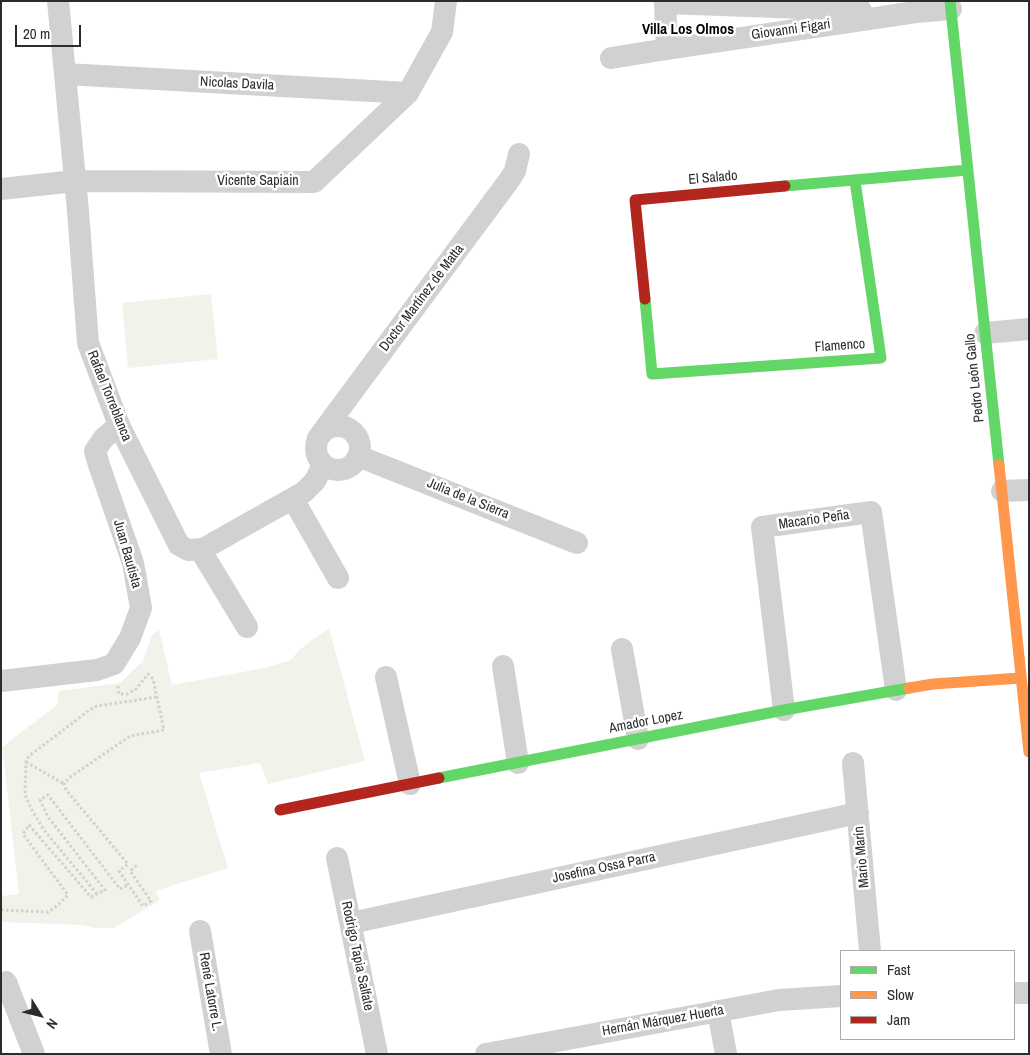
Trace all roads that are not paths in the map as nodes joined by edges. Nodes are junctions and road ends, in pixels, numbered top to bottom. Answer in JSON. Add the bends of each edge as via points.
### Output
{"nodes":[{"id":1,"x":58,"y":1,"type":"edge"},
{"id":2,"x":446,"y":1,"type":"edge"},
{"id":3,"x":951,"y":5,"type":"edge"},
{"id":4,"x":916,"y":12,"type":"junction"},
{"id":5,"x":666,"y":49,"type":"junction"},
{"id":6,"x":611,"y":58,"type":"dead end"},
{"id":7,"x":65,"y":74,"type":"junction"},
{"id":8,"x":408,"y":93,"type":"junction"},
{"id":9,"x":519,"y":154,"type":"dead end"},
{"id":10,"x":968,"y":170,"type":"junction"},
{"id":11,"x":855,"y":180,"type":"junction"},
{"id":12,"x":75,"y":181,"type":"junction"},
{"id":13,"x":1,"y":189,"type":"edge"},
{"id":14,"x":1029,"y":330,"type":"edge"},
{"id":15,"x":985,"y":333,"type":"junction"},
{"id":16,"x":652,"y":374,"type":"joint"},
{"id":17,"x":119,"y":425,"type":"junction"},
{"id":18,"x":318,"y":438,"type":"junction"},
{"id":19,"x":358,"y":456,"type":"junction"},
{"id":20,"x":324,"y":465,"type":"junction"},
{"id":21,"x":1029,"y":490,"type":"edge"},
{"id":22,"x":1002,"y":491,"type":"junction"},
{"id":23,"x":293,"y":499,"type":"junction"},
{"id":24,"x":577,"y":543,"type":"dead end"},
{"id":25,"x":203,"y":549,"type":"junction"},
{"id":26,"x":338,"y":578,"type":"dead end"},
{"id":27,"x":247,"y":627,"type":"dead end"},
{"id":28,"x":622,"y":649,"type":"dead end"},
{"id":29,"x":503,"y":666,"type":"dead end"},
{"id":30,"x":386,"y":677,"type":"dead end"},
{"id":31,"x":1,"y":681,"type":"edge"},
{"id":32,"x":1024,"y":687,"type":"edge"},
{"id":33,"x":896,"y":690,"type":"junction"},
{"id":34,"x":784,"y":710,"type":"junction"},
{"id":35,"x":638,"y":739,"type":"junction"},
{"id":36,"x":1029,"y":752,"type":"edge"},
{"id":37,"x":518,"y":763,"type":"junction"},
{"id":38,"x":853,"y":763,"type":"dead end"},
{"id":39,"x":410,"y":784,"type":"junction"},
{"id":40,"x":280,"y":810,"type":"dead end"},
{"id":41,"x":858,"y":813,"type":"junction"},
{"id":42,"x":337,"y":858,"type":"dead end"},
{"id":43,"x":350,"y":923,"type":"junction"},
{"id":44,"x":200,"y":931,"type":"dead end"},
{"id":45,"x":870,"y":950,"type":"edge"},
{"id":46,"x":6,"y":982,"type":"dead end"},
{"id":47,"x":1015,"y":993,"type":"edge"},
{"id":48,"x":1029,"y":993,"type":"edge"},
{"id":49,"x":840,"y":996,"type":"edge"},
{"id":50,"x":718,"y":1011,"type":"junction"},
{"id":51,"x":10,"y":1020,"type":"edge"},
{"id":52,"x":570,"y":1046,"type":"edge"},
{"id":53,"x":34,"y":1054,"type":"edge"},
{"id":54,"x":221,"y":1054,"type":"edge"},
{"id":55,"x":377,"y":1054,"type":"edge"},
{"id":56,"x":486,"y":1054,"type":"edge"},
{"id":57,"x":726,"y":1054,"type":"edge"}],
"edges":[{"from":1,"to":7,"type":"street","name":"Rafael Torreblanca"},
{"from":2,"to":8,"type":"street","name":"Vicente Sapiain","via":[[442,32]]},
{"from":3,"to":4,"type":"street","name":"Giovanni Figari"},
{"from":3,"to":10,"type":"street","name":"Pedro León Gallo"},
{"from":4,"to":5,"type":"street","name":"Giovanni Figari"},
{"from":4,"to":5,"type":"street","name":"Giovanni Figari","via":[[665,3]]},
{"from":5,"to":6,"type":"street","name":"Giovanni Figari"},
{"from":7,"to":8,"type":"street","name":"Nicolas Davila"},
{"from":7,"to":12,"type":"street","name":"Rafael Torreblanca"},
{"from":8,"to":12,"type":"street","name":"Vicente Sapiain","via":[[314,182]]},
{"from":9,"to":18,"type":"street","name":"Doctor Martínez de Matta","via":[[510,179]]},
{"from":10,"to":11,"type":"street","name":"El Salado"},
{"from":10,"to":15,"type":"street","name":"Pedro León Gallo"},
{"from":11,"to":16,"type":"street","name":"El Salado","via":[[635,200]]},
{"from":11,"to":16,"type":"street","name":"Flamenco","via":[[881,358]]},
{"from":12,"to":13,"type":"street","name":"Vicente Sapiain"},
{"from":12,"to":17,"type":"street","name":"Rafael Torreblanca","via":[[88,343]]},
{"from":14,"to":15,"type":"street"},
{"from":15,"to":22,"type":"street","name":"Pedro León Gallo"},
{"from":17,"to":25,"type":"street","name":"Rafael Torreblanca","via":[[179,545],[188,550]]},
{"from":17,"to":31,"type":"street","name":"Juan Bautista","via":[[95,451],[132,563],[141,608],[130,638],[114,664],[97,670]]},
{"from":18,"to":19,"type":"street","via":[[329,427],[344,426],[358,438]]},
{"from":18,"to":20,"type":"street","via":[[316,453]]},
{"from":19,"to":20,"type":"street","via":[[345,469],[330,469]]},
{"from":19,"to":24,"type":"street","name":"Julia de la Sierra"},
{"from":20,"to":23,"type":"street","via":[[315,481]]},
{"from":21,"to":22,"type":"street"},
{"from":22,"to":32,"type":"street","name":"Pedro León Gallo"},
{"from":23,"to":25,"type":"street"},
{"from":23,"to":26,"type":"street"},
{"from":25,"to":27,"type":"street","via":[[204,556]]},
{"from":28,"to":35,"type":"street"},
{"from":29,"to":37,"type":"street"},
{"from":30,"to":39,"type":"street"},
{"from":32,"to":33,"type":"street","name":"Amador Lopez","via":[[933,684]]},
{"from":32,"to":36,"type":"street","name":"Pedro León Gallo"},
{"from":33,"to":34,"type":"street","name":"Amador Lopez"},
{"from":33,"to":34,"type":"street","name":"Macario Peña","via":[[871,512],[762,527]]},
{"from":34,"to":35,"type":"street","name":"Amador Lopez"},
{"from":35,"to":37,"type":"street","name":"Amador Lopez"},
{"from":37,"to":39,"type":"street","name":"Amador Lopez"},
{"from":38,"to":41,"type":"street","name":"Mario Marín"},
{"from":39,"to":40,"type":"street","name":"Amador Lopez"},
{"from":41,"to":43,"type":"street","name":"Josefina Ossa Parra"},
{"from":41,"to":45,"type":"street","name":"Mario Marín"},
{"from":42,"to":43,"type":"street","name":"Rodrigo Tapia Salfate"},
{"from":43,"to":55,"type":"street","name":"Rodrigo Tapia Salfate"},
{"from":44,"to":54,"type":"street","name":"René Latorre L."},
{"from":46,"to":51,"type":"street"},
{"from":47,"to":48,"type":"street"},
{"from":49,"to":50,"type":"street","name":"Hernán Márquez Huerta","via":[[779,1000]]},
{"from":50,"to":52,"type":"street","name":"Hernán Márquez Huerta"},
{"from":50,"to":57,"type":"street"},
{"from":51,"to":53,"type":"street"},
{"from":52,"to":56,"type":"street","name":"Hernán Márquez Huerta"}]}
